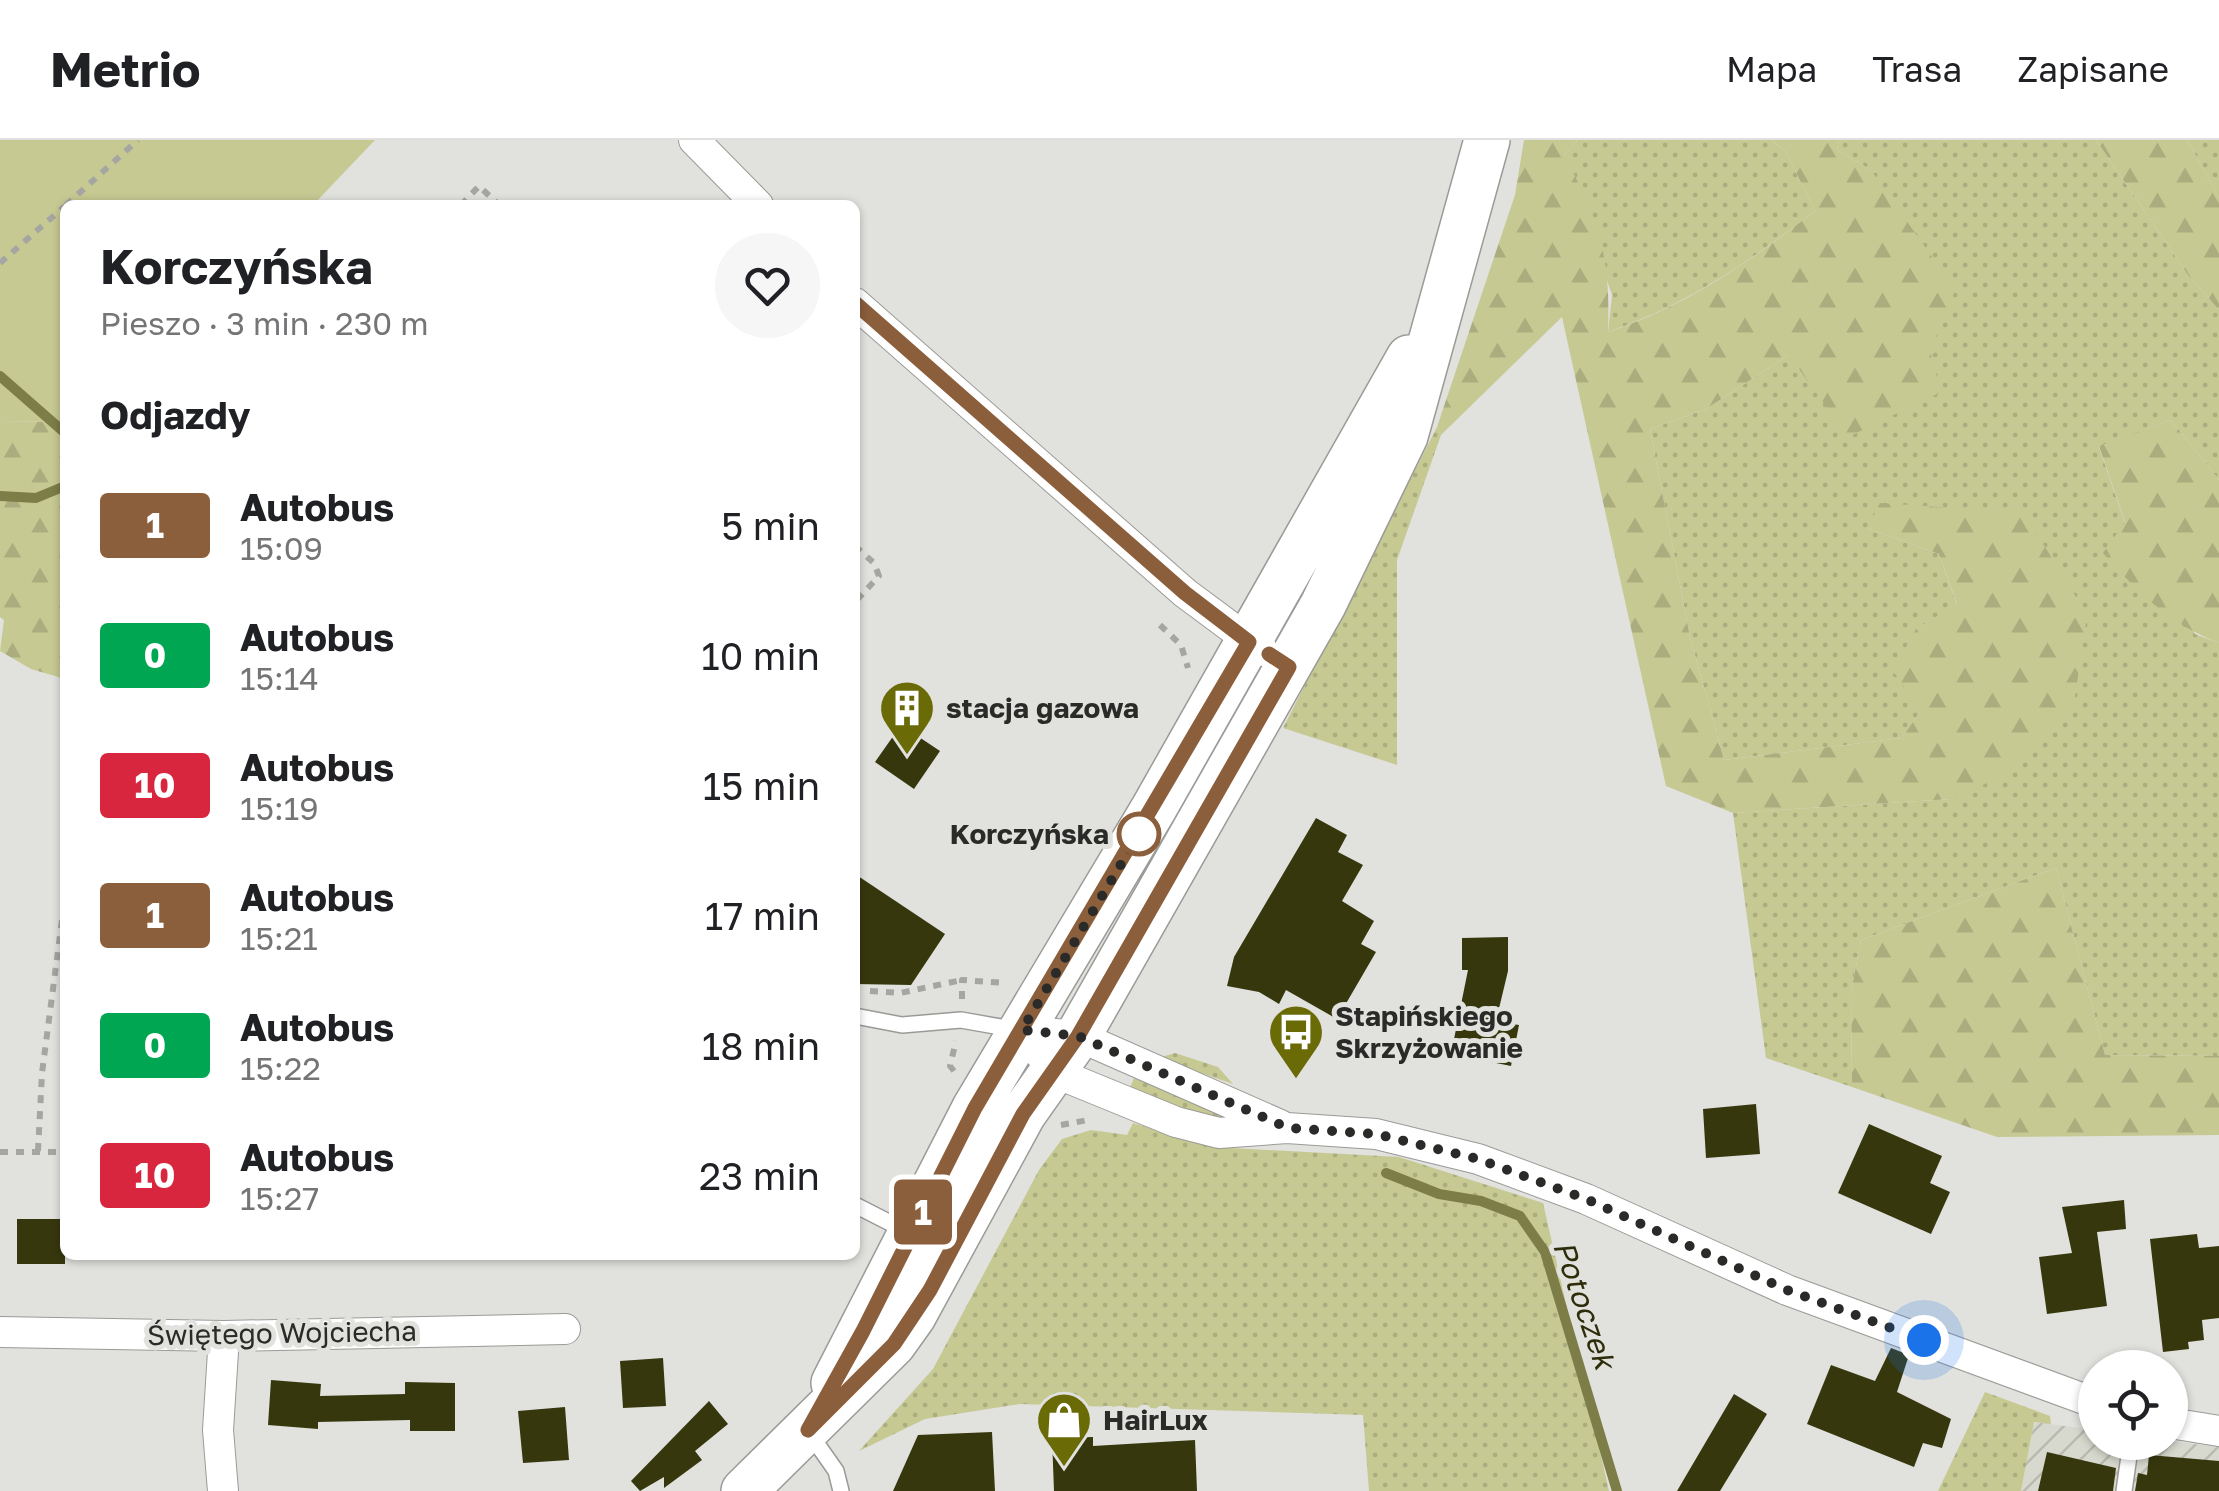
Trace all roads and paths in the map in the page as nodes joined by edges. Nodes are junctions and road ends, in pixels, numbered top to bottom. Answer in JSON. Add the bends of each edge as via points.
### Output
{"nodes":[{"id":1,"x":138,"y":140,"type":"edge"},
{"id":2,"x":694,"y":140,"type":"edge"},
{"id":3,"x":1487,"y":140,"type":"edge"},
{"id":4,"x":73,"y":200,"type":"edge"},
{"id":5,"x":465,"y":200,"type":"edge"},
{"id":6,"x":494,"y":200,"type":"edge"},
{"id":7,"x":753,"y":200,"type":"edge"},
{"id":8,"x":60,"y":211,"type":"edge"},
{"id":9,"x":0,"y":264,"type":"edge"},
{"id":10,"x":1445,"y":296,"type":"junction"},
{"id":11,"x":860,"y":307,"type":"edge"},
{"id":12,"x":860,"y":551,"type":"edge"},
{"id":13,"x":860,"y":597,"type":"edge"},
{"id":14,"x":1249,"y":642,"type":"junction"},
{"id":15,"x":1289,"y":667,"type":"junction"},
{"id":16,"x":60,"y":935,"type":"edge"},
{"id":17,"x":962,"y":980,"type":"dead end"},
{"id":18,"x":863,"y":991,"type":"dead end"},
{"id":19,"x":860,"y":1017,"type":"edge"},
{"id":20,"x":1022,"y":1030,"type":"junction"},
{"id":21,"x":1067,"y":1055,"type":"junction"},
{"id":22,"x":1288,"y":1128,"type":"junction"},
{"id":23,"x":0,"y":1152,"type":"edge"},
{"id":24,"x":38,"y":1152,"type":"junction"},
{"id":25,"x":60,"y":1152,"type":"edge"},
{"id":26,"x":860,"y":1208,"type":"edge"},
{"id":27,"x":912,"y":1234,"type":"junction"},
{"id":28,"x":565,"y":1329,"type":"dead end"},
{"id":29,"x":0,"y":1332,"type":"edge"},
{"id":30,"x":224,"y":1336,"type":"junction"},
{"id":31,"x":2078,"y":1396,"type":"edge"},
{"id":32,"x":2188,"y":1426,"type":"edge"},
{"id":33,"x":808,"y":1430,"type":"junction"},
{"id":34,"x":2219,"y":1432,"type":"edge"},
{"id":35,"x":2129,"y":1460,"type":"edge"},
{"id":36,"x":223,"y":1491,"type":"edge"},
{"id":37,"x":744,"y":1491,"type":"edge"},
{"id":38,"x":842,"y":1491,"type":"edge"},
{"id":39,"x":2124,"y":1491,"type":"edge"}],
"edges":[{"from":1,"to":4,"type":"path"},
{"from":2,"to":7,"type":"street"},
{"from":3,"to":10,"type":"main road"},
{"from":5,"to":6,"type":"path","via":[[479,186]]},
{"from":8,"to":9,"type":"path"},
{"from":10,"to":14,"type":"main road"},
{"from":10,"to":15,"type":"main road","via":[[1404,436]]},
{"from":11,"to":14,"type":"street"},
{"from":12,"to":13,"type":"path","via":[[879,576]]},
{"from":14,"to":15,"type":"street"},
{"from":14,"to":20,"type":"main road"},
{"from":15,"to":21,"type":"main road"},
{"from":16,"to":24,"type":"path"},
{"from":17,"to":18,"type":"path","via":[[900,994]]},
{"from":19,"to":20,"type":"lane","via":[[902,1026],[961,1020]]},
{"from":20,"to":21,"type":"street"},
{"from":20,"to":27,"type":"main road"},
{"from":21,"to":22,"type":"street"},
{"from":21,"to":22,"type":"street","via":[[1197,1129]]},
{"from":21,"to":33,"type":"main road","via":[[1023,1114],[894,1344]]},
{"from":22,"to":31,"type":"street","via":[[1376,1134],[1478,1159],[1586,1199],[1787,1290]]},
{"from":23,"to":24,"type":"path"},
{"from":24,"to":25,"type":"path"},
{"from":26,"to":27,"type":"lane"},
{"from":27,"to":33,"type":"main road"},
{"from":28,"to":30,"type":"street","name":"Świętego Wojciecha"},
{"from":29,"to":30,"type":"street","name":"Świętego Wojciecha"},
{"from":30,"to":36,"type":"street","via":[[218,1430]]},
{"from":32,"to":34,"type":"street"},
{"from":33,"to":37,"type":"main road"},
{"from":33,"to":38,"type":"lane"},
{"from":35,"to":39,"type":"lane"}]}
